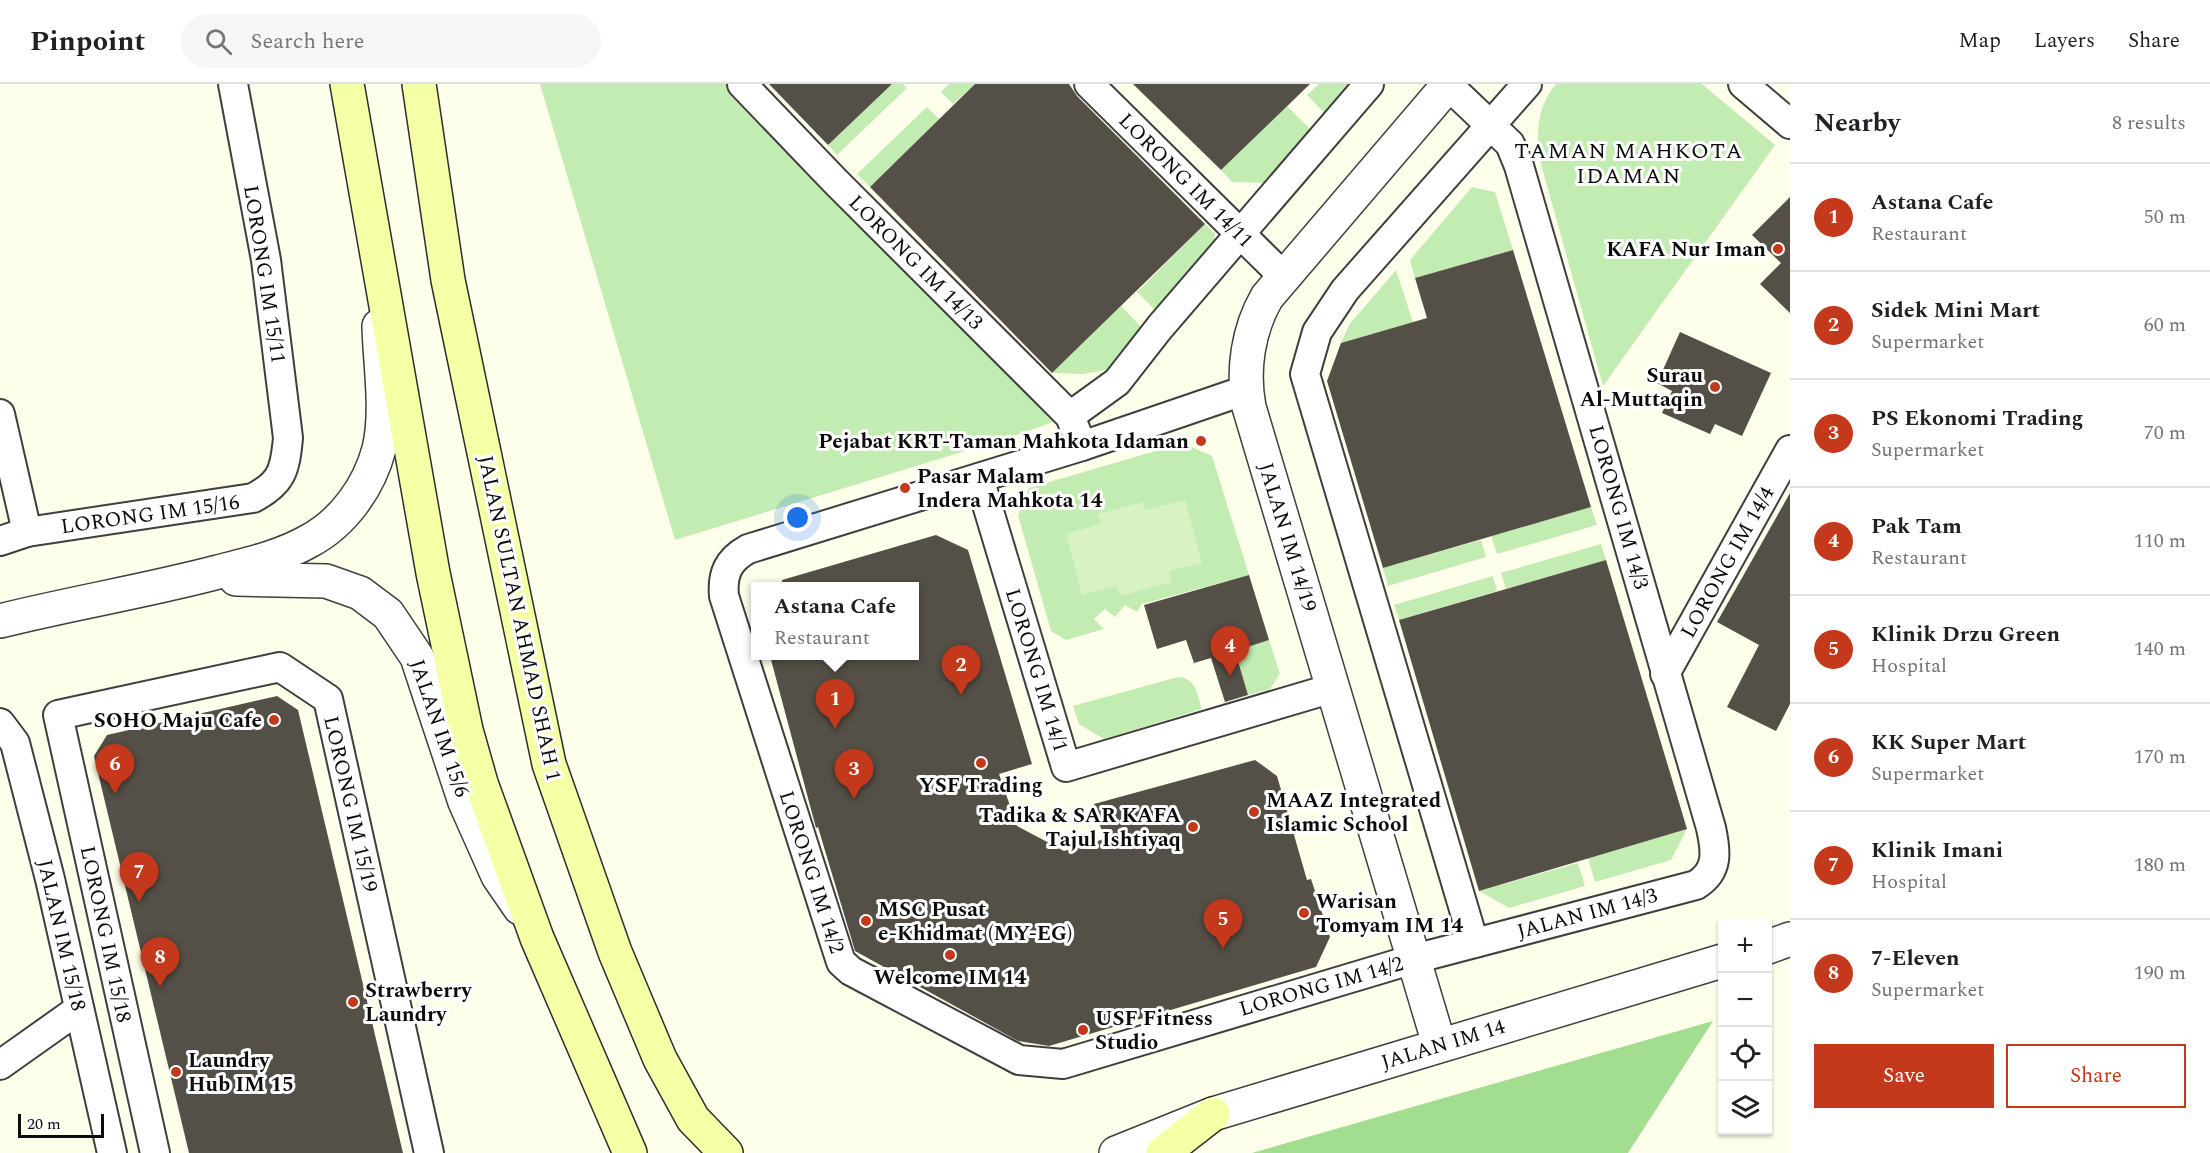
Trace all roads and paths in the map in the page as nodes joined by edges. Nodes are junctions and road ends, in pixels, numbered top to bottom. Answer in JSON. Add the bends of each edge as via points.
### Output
{"nodes":[{"id":1,"x":232,"y":84,"type":"edge"},
{"id":2,"x":347,"y":84,"type":"edge"},
{"id":3,"x":419,"y":84,"type":"edge"},
{"id":4,"x":742,"y":84,"type":"edge"},
{"id":5,"x":1089,"y":84,"type":"edge"},
{"id":6,"x":1369,"y":84,"type":"edge"},
{"id":7,"x":1449,"y":84,"type":"edge"},
{"id":8,"x":1527,"y":84,"type":"edge"},
{"id":9,"x":1743,"y":84,"type":"edge"},
{"id":10,"x":1790,"y":124,"type":"edge"},
{"id":11,"x":1492,"y":125,"type":"junction"},
{"id":12,"x":1240,"y":234,"type":"junction"},
{"id":13,"x":376,"y":258,"type":"junction"},
{"id":14,"x":1283,"y":276,"type":"junction"},
{"id":15,"x":1246,"y":390,"type":"junction"},
{"id":16,"x":0,"y":414,"type":"edge"},
{"id":17,"x":1070,"y":416,"type":"junction"},
{"id":18,"x":1082,"y":446,"type":"junction"},
{"id":19,"x":1790,"y":450,"type":"edge"},
{"id":20,"x":286,"y":465,"type":"joint"},
{"id":21,"x":979,"y":478,"type":"junction"},
{"id":22,"x":27,"y":532,"type":"junction"},
{"id":23,"x":0,"y":541,"type":"edge"},
{"id":24,"x":184,"y":582,"type":"junction"},
{"id":25,"x":0,"y":621,"type":"edge"},
{"id":26,"x":1665,"y":674,"type":"junction"},
{"id":27,"x":1333,"y":688,"type":"junction"},
{"id":28,"x":58,"y":715,"type":"joint"},
{"id":29,"x":5,"y":740,"type":"edge"},
{"id":30,"x":1711,"y":828,"type":"joint"},
{"id":31,"x":537,"y":938,"type":"junction"},
{"id":32,"x":1790,"y":939,"type":"edge"},
{"id":33,"x":1474,"y":943,"type":"junction"},
{"id":34,"x":1772,"y":945,"type":"edge"},
{"id":35,"x":1414,"y":959,"type":"junction"},
{"id":36,"x":1718,"y":962,"type":"edge"},
{"id":37,"x":79,"y":1009,"type":"junction"},
{"id":38,"x":1439,"y":1044,"type":"junction"},
{"id":39,"x":0,"y":1065,"type":"edge"},
{"id":40,"x":1213,"y":1114,"type":"joint"},
{"id":41,"x":1158,"y":1146,"type":"edge"},
{"id":42,"x":112,"y":1153,"type":"edge"},
{"id":43,"x":155,"y":1153,"type":"edge"},
{"id":44,"x":429,"y":1153,"type":"edge"},
{"id":45,"x":630,"y":1153,"type":"edge"},
{"id":46,"x":726,"y":1153,"type":"edge"},
{"id":47,"x":1116,"y":1153,"type":"edge"}],
"edges":[{"from":1,"to":20,"type":"street","name":"LORONG IM 15/11","via":[[266,260],[288,438]]},
{"from":2,"to":13,"type":"main road"},
{"from":3,"to":46,"type":"main road","name":"JALAN SULTAN AHMAD SHAH 1","via":[[448,280],[549,764],[615,952],[660,1059],[693,1119]]},
{"from":4,"to":17,"type":"street","name":"LORONG IM 14/13"},
{"from":5,"to":12,"type":"street","name":"LORONG IM 14/11"},
{"from":6,"to":12,"type":"street"},
{"from":7,"to":11,"type":"street"},
{"from":7,"to":14,"type":"street","name":"JALAN IM 14/19"},
{"from":8,"to":11,"type":"street"},
{"from":9,"to":10,"type":"street"},
{"from":11,"to":26,"type":"street","name":"LORONG IM 14/3","via":[[1510,144],[1526,186],[1626,526]]},
{"from":11,"to":33,"type":"street","via":[[1345,290],[1317,332],[1305,375]]},
{"from":12,"to":14,"type":"street","name":"LORONG IM 14/11"},
{"from":12,"to":17,"type":"street","via":[[1117,382]]},
{"from":13,"to":24,"type":"street","name":"JALAN IM 15/6","via":[[383,429],[371,474],[358,497],[338,520],[310,541],[265,560]]},
{"from":13,"to":31,"type":"main road","via":[[433,573],[466,730]]},
{"from":14,"to":15,"type":"street","name":"JALAN IM 14/19","via":[[1257,318],[1247,358]]},
{"from":15,"to":18,"type":"street"},
{"from":15,"to":27,"type":"street","name":"JALAN IM 14/19"},
{"from":16,"to":22,"type":"street"},
{"from":17,"to":18,"type":"street","name":"LORONG IM 14/13"},
{"from":18,"to":21,"type":"street"},
{"from":19,"to":26,"type":"street","name":"LORONG IM 14/4"},
{"from":20,"to":22,"type":"street","name":"LORONG IM 15/16","via":[[272,489],[253,498]]},
{"from":21,"to":27,"type":"street","name":"LORONG IM 14/1","via":[[1066,767]]},
{"from":21,"to":35,"type":"street","name":"LORONG IM 14/2","via":[[748,549],[736,556],[723,580],[724,596],[841,962],[851,971],[1019,1060],[1063,1064]]},
{"from":22,"to":23,"type":"street","name":"LORONG IM 15/16"},
{"from":24,"to":25,"type":"street","name":"JALAN IM 15/6"},
{"from":24,"to":31,"type":"street","name":"JALAN IM 15/6","via":[[266,578],[326,581],[360,593],[388,614],[417,657],[485,850]]},
{"from":26,"to":30,"type":"street","name":"LORONG IM 14/3"},
{"from":27,"to":35,"type":"street","name":"JALAN IM 14/19"},
{"from":28,"to":43,"type":"street","name":"LORONG IM 15/18"},
{"from":28,"to":44,"type":"street","name":"LORONG IM 15/19","via":[[280,667],[328,699]]},
{"from":29,"to":37,"type":"street","name":"JALAN IM 15/18","via":[[50,879]]},
{"from":30,"to":33,"type":"street","name":"JALAN IM 14/3","via":[[1716,849],[1714,865],[1707,878],[1696,885]]},
{"from":31,"to":45,"type":"main road"},
{"from":32,"to":34,"type":"street"},
{"from":33,"to":35,"type":"street","name":"JALAN IM 14/3"},
{"from":35,"to":38,"type":"street","name":"JALAN IM 14/19"},
{"from":36,"to":38,"type":"street","name":"JALAN IM 14"},
{"from":37,"to":39,"type":"street"},
{"from":37,"to":42,"type":"street","name":"JALAN IM 15/18"},
{"from":38,"to":40,"type":"street","name":"JALAN IM 14"},
{"from":40,"to":41,"type":"main road"},
{"from":41,"to":47,"type":"street"}]}
